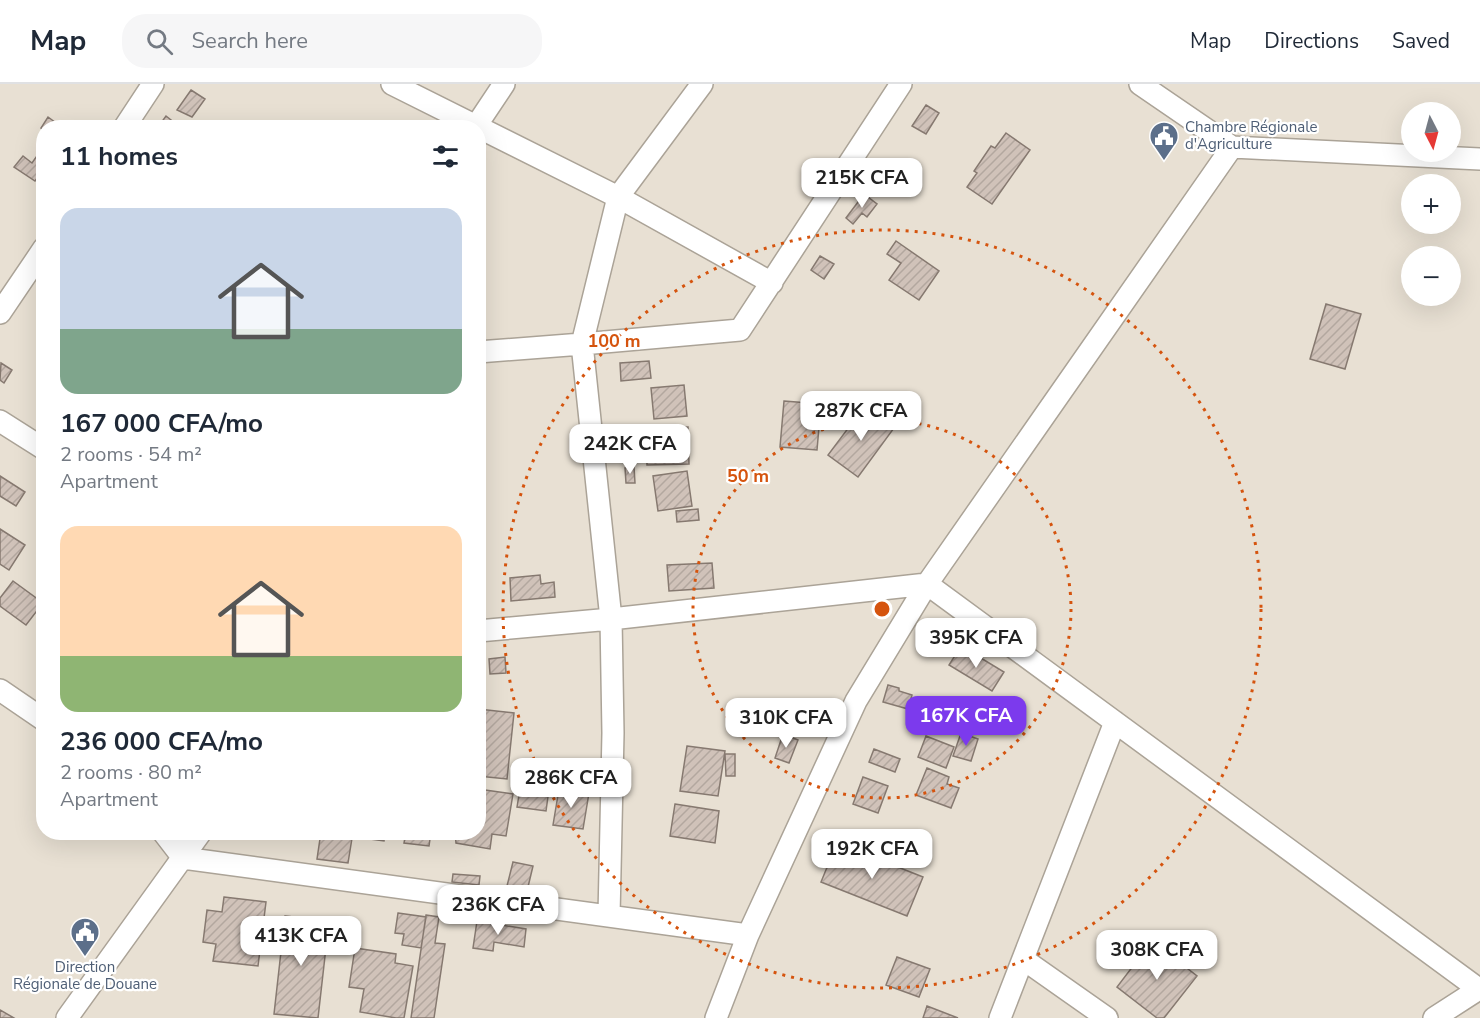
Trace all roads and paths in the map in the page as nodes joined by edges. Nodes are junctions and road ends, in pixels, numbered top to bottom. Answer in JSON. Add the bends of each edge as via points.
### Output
{"nodes":[{"id":1,"x":153,"y":84,"type":"edge"},
{"id":2,"x":392,"y":84,"type":"edge"},
{"id":3,"x":504,"y":84,"type":"edge"},
{"id":4,"x":702,"y":84,"type":"edge"},
{"id":5,"x":901,"y":84,"type":"edge"},
{"id":6,"x":1140,"y":84,"type":"edge"},
{"id":7,"x":129,"y":120,"type":"edge"},
{"id":8,"x":464,"y":120,"type":"edge"},
{"id":9,"x":480,"y":120,"type":"edge"},
{"id":10,"x":486,"y":131,"type":"edge"},
{"id":11,"x":1232,"y":147,"type":"junction"},
{"id":12,"x":1480,"y":159,"type":"edge"},
{"id":13,"x":618,"y":196,"type":"junction"},
{"id":14,"x":36,"y":260,"type":"edge"},
{"id":15,"x":772,"y":283,"type":"junction"},
{"id":16,"x":0,"y":313,"type":"edge"},
{"id":17,"x":582,"y":344,"type":"junction"},
{"id":18,"x":486,"y":351,"type":"edge"},
{"id":19,"x":0,"y":421,"type":"edge"},
{"id":20,"x":36,"y":444,"type":"edge"},
{"id":21,"x":927,"y":584,"type":"junction"},
{"id":22,"x":611,"y":619,"type":"junction"},
{"id":23,"x":486,"y":630,"type":"edge"},
{"id":24,"x":0,"y":690,"type":"edge"},
{"id":25,"x":36,"y":715,"type":"edge"},
{"id":26,"x":1115,"y":722,"type":"junction"},
{"id":27,"x":169,"y":840,"type":"edge"},
{"id":28,"x":195,"y":840,"type":"edge"},
{"id":29,"x":183,"y":858,"type":"junction"},
{"id":30,"x":609,"y":916,"type":"junction"},
{"id":31,"x":748,"y":935,"type":"junction"},
{"id":32,"x":1023,"y":959,"type":"junction"},
{"id":33,"x":1479,"y":989,"type":"edge"},
{"id":34,"x":68,"y":1018,"type":"edge"},
{"id":35,"x":716,"y":1018,"type":"edge"},
{"id":36,"x":1000,"y":1018,"type":"edge"},
{"id":37,"x":1107,"y":1018,"type":"edge"},
{"id":38,"x":1434,"y":1018,"type":"edge"}],
"edges":[{"from":1,"to":7,"type":"street"},
{"from":2,"to":8,"type":"street"},
{"from":3,"to":9,"type":"street"},
{"from":4,"to":13,"type":"street"},
{"from":5,"to":15,"type":"street"},
{"from":6,"to":11,"type":"street"},
{"from":10,"to":13,"type":"street"},
{"from":11,"to":12,"type":"street"},
{"from":11,"to":21,"type":"street"},
{"from":13,"to":15,"type":"street"},
{"from":13,"to":17,"type":"street"},
{"from":14,"to":16,"type":"street"},
{"from":15,"to":17,"type":"street","via":[[741,330]]},
{"from":17,"to":18,"type":"street"},
{"from":17,"to":22,"type":"street"},
{"from":19,"to":20,"type":"street"},
{"from":21,"to":22,"type":"street"},
{"from":21,"to":26,"type":"street"},
{"from":21,"to":31,"type":"street","via":[[856,701]]},
{"from":22,"to":23,"type":"street"},
{"from":22,"to":30,"type":"street"},
{"from":24,"to":25,"type":"street"},
{"from":26,"to":32,"type":"street"},
{"from":26,"to":33,"type":"street"},
{"from":27,"to":29,"type":"street"},
{"from":28,"to":29,"type":"street"},
{"from":29,"to":30,"type":"street"},
{"from":29,"to":34,"type":"street"},
{"from":30,"to":31,"type":"street"},
{"from":31,"to":35,"type":"street"},
{"from":32,"to":36,"type":"street"},
{"from":32,"to":37,"type":"street"},
{"from":33,"to":38,"type":"street"}]}
